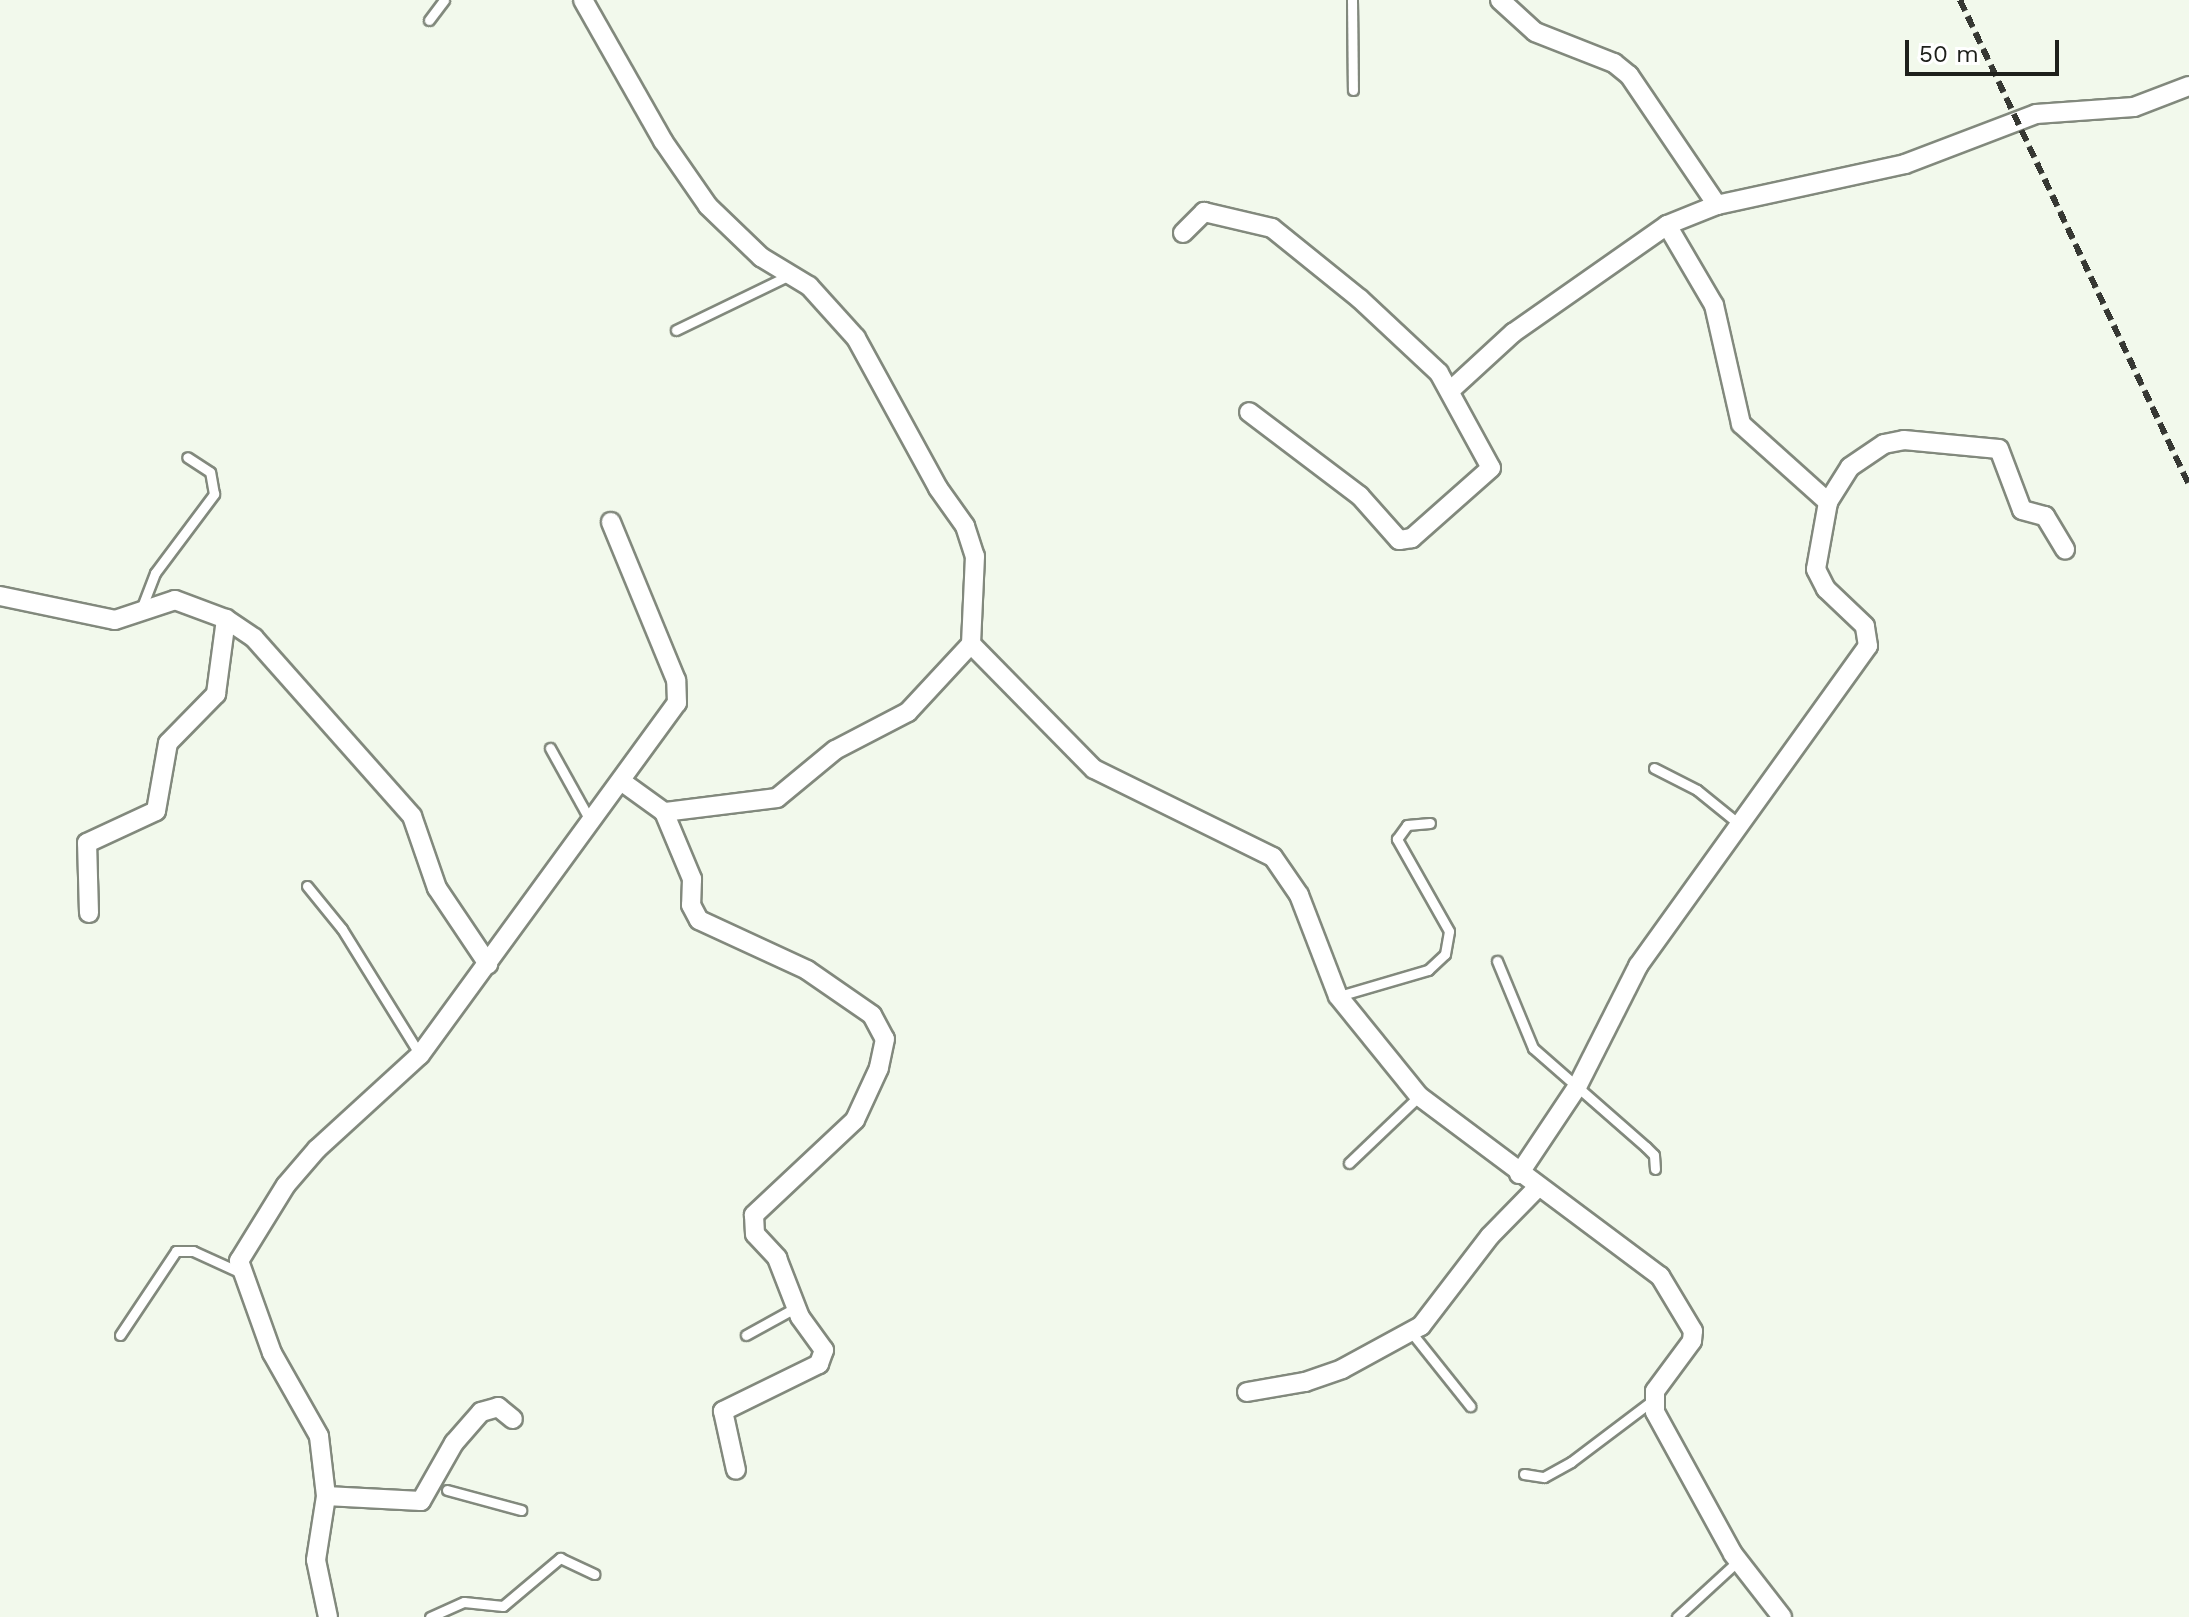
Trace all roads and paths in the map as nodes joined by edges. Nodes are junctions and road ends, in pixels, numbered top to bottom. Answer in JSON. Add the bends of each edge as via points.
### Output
{"nodes":[{"id":1,"x":444,"y":0,"type":"edge"},
{"id":2,"x":583,"y":0,"type":"edge"},
{"id":3,"x":1352,"y":0,"type":"edge"},
{"id":4,"x":1500,"y":0,"type":"edge"},
{"id":5,"x":429,"y":20,"type":"dead end"},
{"id":6,"x":2189,"y":86,"type":"edge"},
{"id":7,"x":1353,"y":90,"type":"dead end"},
{"id":8,"x":1717,"y":205,"type":"junction"},
{"id":9,"x":1667,"y":225,"type":"junction"},
{"id":10,"x":1183,"y":233,"type":"dead end"},
{"id":11,"x":790,"y":275,"type":"junction"},
{"id":12,"x":676,"y":330,"type":"dead end"},
{"id":13,"x":1452,"y":389,"type":"junction"},
{"id":14,"x":1249,"y":412,"type":"dead end"},
{"id":15,"x":187,"y":457,"type":"dead end"},
{"id":16,"x":1828,"y":502,"type":"junction"},
{"id":17,"x":611,"y":522,"type":"dead end"},
{"id":18,"x":2065,"y":549,"type":"dead end"},
{"id":19,"x":0,"y":596,"type":"edge"},
{"id":20,"x":140,"y":612,"type":"junction"},
{"id":21,"x":226,"y":619,"type":"junction"},
{"id":22,"x":971,"y":644,"type":"junction"},
{"id":23,"x":550,"y":748,"type":"dead end"},
{"id":24,"x":1654,"y":768,"type":"dead end"},
{"id":25,"x":621,"y":781,"type":"junction"},
{"id":26,"x":664,"y":812,"type":"junction"},
{"id":27,"x":591,"y":822,"type":"junction"},
{"id":28,"x":1430,"y":823,"type":"dead end"},
{"id":29,"x":1739,"y":824,"type":"junction"},
{"id":30,"x":307,"y":886,"type":"dead end"},
{"id":31,"x":89,"y":913,"type":"dead end"},
{"id":32,"x":1497,"y":961,"type":"dead end"},
{"id":33,"x":488,"y":964,"type":"junction"},
{"id":34,"x":1338,"y":996,"type":"junction"},
{"id":35,"x":420,"y":1055,"type":"junction"},
{"id":36,"x":1577,"y":1087,"type":"junction"},
{"id":37,"x":1419,"y":1096,"type":"junction"},
{"id":38,"x":1349,"y":1163,"type":"dead end"},
{"id":39,"x":1655,"y":1169,"type":"dead end"},
{"id":40,"x":1519,"y":1174,"type":"junction"},
{"id":41,"x":1537,"y":1188,"type":"junction"},
{"id":42,"x":239,"y":1272,"type":"junction"},
{"id":43,"x":795,"y":1308,"type":"junction"},
{"id":44,"x":1411,"y":1332,"type":"junction"},
{"id":45,"x":120,"y":1335,"type":"dead end"},
{"id":46,"x":746,"y":1335,"type":"dead end"},
{"id":47,"x":1247,"y":1392,"type":"dead end"},
{"id":48,"x":1652,"y":1401,"type":"junction"},
{"id":49,"x":1470,"y":1406,"type":"dead end"},
{"id":50,"x":513,"y":1419,"type":"dead end"},
{"id":51,"x":736,"y":1470,"type":"dead end"},
{"id":52,"x":1524,"y":1474,"type":"dead end"},
{"id":53,"x":439,"y":1487,"type":"junction"},
{"id":54,"x":326,"y":1496,"type":"junction"},
{"id":55,"x":521,"y":1510,"type":"dead end"},
{"id":56,"x":1738,"y":1561,"type":"junction"},
{"id":57,"x":595,"y":1574,"type":"dead end"},
{"id":58,"x":328,"y":1617,"type":"edge"},
{"id":59,"x":430,"y":1617,"type":"edge"},
{"id":60,"x":1677,"y":1617,"type":"edge"},
{"id":61,"x":1782,"y":1617,"type":"edge"}],
"edges":[{"from":1,"to":5,"type":"lane"},
{"from":2,"to":11,"type":"street","via":[[708,206],[761,257]]},
{"from":3,"to":7,"type":"lane"},
{"from":4,"to":8,"type":"street","via":[[1535,32],[1614,63],[1629,75]]},
{"from":6,"to":8,"type":"street","via":[[2134,107],[2036,114],[1905,164]]},
{"from":8,"to":9,"type":"street"},
{"from":9,"to":13,"type":"street","via":[[1513,333]]},
{"from":9,"to":16,"type":"street","via":[[1714,305],[1741,424]]},
{"from":10,"to":13,"type":"street","via":[[1204,212],[1272,228],[1360,299]]},
{"from":11,"to":12,"type":"lane"},
{"from":11,"to":22,"type":"street","via":[[809,286],[856,338],[973,541],[976,626]]},
{"from":13,"to":14,"type":"street","via":[[1491,468],[1406,541],[1399,540],[1347,485]]},
{"from":15,"to":20,"type":"lane","via":[[210,472],[214,494],[155,573]]},
{"from":16,"to":18,"type":"street","via":[[1850,467],[1884,444],[1904,440],[1999,449],[2022,510],[2045,516]]},
{"from":16,"to":29,"type":"street","via":[[1816,569],[1819,580],[1865,626],[1868,646]]},
{"from":17,"to":25,"type":"street","via":[[679,694]]},
{"from":19,"to":20,"type":"street","via":[[115,620]]},
{"from":20,"to":21,"type":"street","via":[[175,600]]},
{"from":21,"to":31,"type":"street","via":[[216,694],[168,743],[156,811],[87,843]]},
{"from":21,"to":33,"type":"street","via":[[277,660],[412,816],[437,888]]},
{"from":22,"to":26,"type":"street","via":[[908,712],[835,750],[777,798]]},
{"from":22,"to":34,"type":"street","via":[[1094,769],[1273,857],[1299,895]]},
{"from":23,"to":27,"type":"lane"},
{"from":24,"to":29,"type":"lane","via":[[1697,790]]},
{"from":25,"to":26,"type":"street"},
{"from":25,"to":27,"type":"street"},
{"from":26,"to":43,"type":"street","via":[[692,879],[691,905],[699,920],[807,970],[872,1015],[885,1039],[855,1120],[754,1215],[755,1234],[777,1258]]},
{"from":27,"to":33,"type":"street"},
{"from":28,"to":34,"type":"lane","via":[[1407,825],[1397,839],[1449,931],[1442,960],[1428,970]]},
{"from":29,"to":36,"type":"street","via":[[1638,966]]},
{"from":30,"to":35,"type":"lane","via":[[342,929]]},
{"from":32,"to":36,"type":"lane","via":[[1533,1048]]},
{"from":33,"to":35,"type":"street"},
{"from":34,"to":37,"type":"street"},
{"from":35,"to":42,"type":"street","via":[[322,1145],[243,1250]]},
{"from":36,"to":39,"type":"lane","via":[[1654,1155]]},
{"from":36,"to":40,"type":"street"},
{"from":37,"to":38,"type":"lane"},
{"from":37,"to":40,"type":"street"},
{"from":40,"to":41,"type":"street"},
{"from":41,"to":44,"type":"street","via":[[1490,1236],[1440,1308]]},
{"from":41,"to":48,"type":"street","via":[[1660,1276],[1689,1319],[1692,1341]]},
{"from":42,"to":45,"type":"lane","via":[[193,1251],[176,1251]]},
{"from":42,"to":54,"type":"street","via":[[272,1353],[319,1436]]},
{"from":43,"to":46,"type":"lane"},
{"from":43,"to":51,"type":"street","via":[[821,1343],[824,1357],[814,1367],[726,1406],[721,1415]]},
{"from":44,"to":47,"type":"street","via":[[1342,1369]]},
{"from":44,"to":49,"type":"lane"},
{"from":48,"to":52,"type":"lane","via":[[1571,1462],[1544,1477]]},
{"from":48,"to":56,"type":"street"},
{"from":50,"to":53,"type":"street","via":[[498,1407],[481,1412],[454,1443]]},
{"from":53,"to":54,"type":"street","via":[[414,1502]]},
{"from":53,"to":55,"type":"lane"},
{"from":54,"to":58,"type":"street","via":[[316,1544]]},
{"from":56,"to":60,"type":"lane"},
{"from":56,"to":61,"type":"street"},
{"from":57,"to":59,"type":"lane","via":[[560,1558],[503,1606],[464,1602]]}]}
